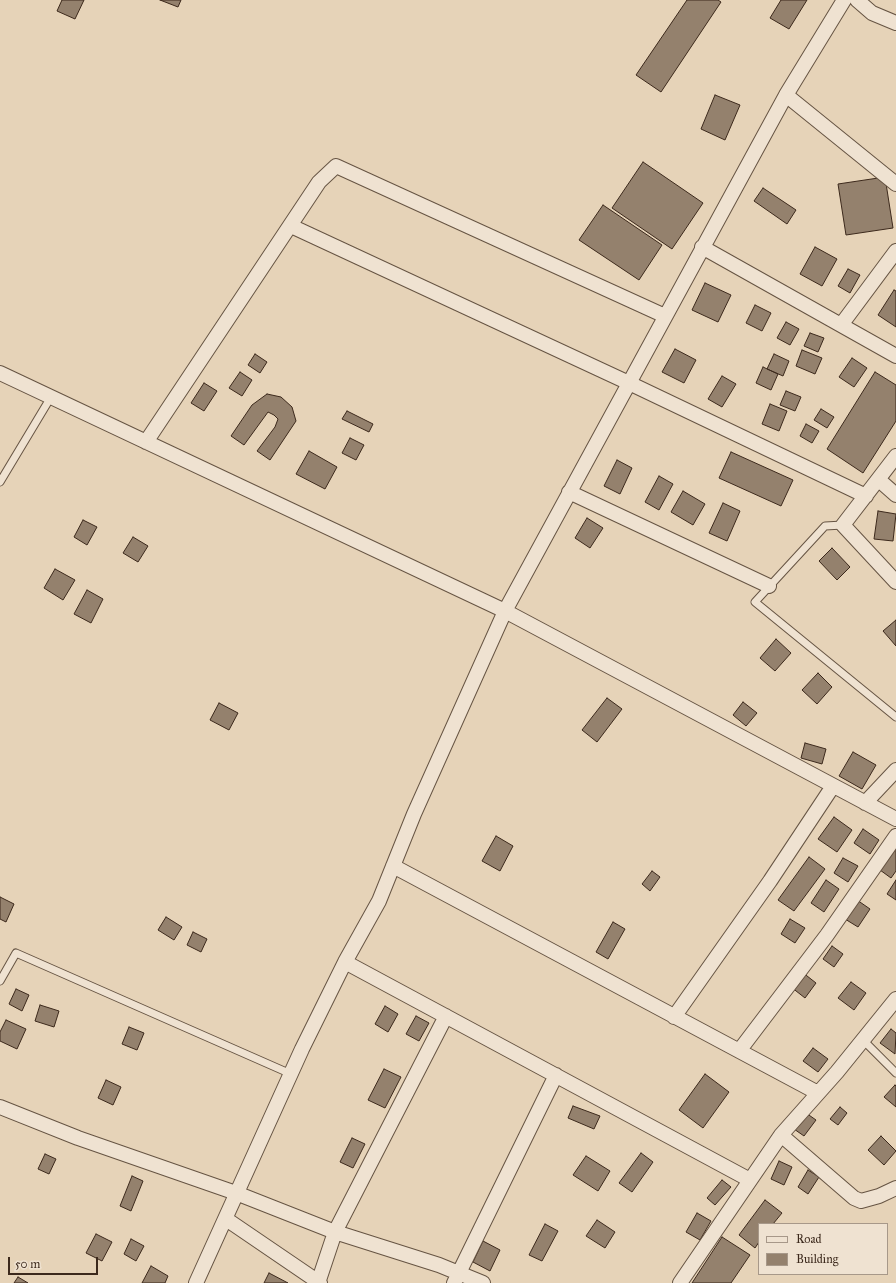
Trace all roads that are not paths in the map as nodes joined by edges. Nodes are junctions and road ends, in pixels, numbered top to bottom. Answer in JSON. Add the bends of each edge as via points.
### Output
{"nodes":[{"id":1,"x":844,"y":0,"type":"edge"},
{"id":2,"x":857,"y":0,"type":"edge"},
{"id":3,"x":896,"y":23,"type":"edge"},
{"id":4,"x":786,"y":95,"type":"junction"},
{"id":5,"x":896,"y":184,"type":"edge"},
{"id":6,"x":291,"y":226,"type":"junction"},
{"id":7,"x":702,"y":247,"type":"junction"},
{"id":8,"x":896,"y":251,"type":"edge"},
{"id":9,"x":665,"y":316,"type":"junction"},
{"id":10,"x":841,"y":325,"type":"junction"},
{"id":11,"x":896,"y":356,"type":"edge"},
{"id":12,"x":0,"y":373,"type":"edge"},
{"id":13,"x":629,"y":383,"type":"junction"},
{"id":14,"x":51,"y":397,"type":"junction"},
{"id":15,"x":146,"y":442,"type":"junction"},
{"id":16,"x":896,"y":456,"type":"edge"},
{"id":17,"x":878,"y":480,"type":"junction"},
{"id":18,"x":0,"y":482,"type":"edge"},
{"id":19,"x":569,"y":492,"type":"junction"},
{"id":20,"x":896,"y":495,"type":"edge"},
{"id":21,"x":866,"y":496,"type":"junction"},
{"id":22,"x":843,"y":525,"type":"junction"},
{"id":23,"x":896,"y":582,"type":"edge"},
{"id":24,"x":769,"y":586,"type":"junction"},
{"id":25,"x":505,"y":611,"type":"junction"},
{"id":26,"x":896,"y":717,"type":"edge"},
{"id":27,"x":896,"y":770,"type":"edge"},
{"id":28,"x":833,"y":786,"type":"junction"},
{"id":29,"x":865,"y":803,"type":"junction"},
{"id":30,"x":896,"y":819,"type":"edge"},
{"id":31,"x":896,"y":836,"type":"edge"},
{"id":32,"x":394,"y":866,"type":"junction"},
{"id":33,"x":345,"y":962,"type":"junction"},
{"id":34,"x":0,"y":981,"type":"edge"},
{"id":35,"x":896,"y":999,"type":"edge"},
{"id":36,"x":446,"y":1016,"type":"junction"},
{"id":37,"x":674,"y":1017,"type":"junction"},
{"id":38,"x":863,"y":1040,"type":"junction"},
{"id":39,"x":739,"y":1052,"type":"junction"},
{"id":40,"x":896,"y":1073,"type":"edge"},
{"id":41,"x":291,"y":1074,"type":"junction"},
{"id":42,"x":556,"y":1075,"type":"junction"},
{"id":43,"x":818,"y":1093,"type":"junction"},
{"id":44,"x":0,"y":1107,"type":"edge"},
{"id":45,"x":781,"y":1135,"type":"junction"},
{"id":46,"x":896,"y":1179,"type":"edge"},
{"id":47,"x":750,"y":1180,"type":"junction"},
{"id":48,"x":896,"y":1184,"type":"edge"},
{"id":49,"x":896,"y":1188,"type":"edge"},
{"id":50,"x":236,"y":1193,"type":"junction"},
{"id":51,"x":226,"y":1219,"type":"junction"},
{"id":52,"x":335,"y":1232,"type":"junction"},
{"id":53,"x":457,"y":1278,"type":"edge"},
{"id":54,"x":196,"y":1283,"type":"edge"},
{"id":55,"x":319,"y":1283,"type":"edge"},
{"id":56,"x":483,"y":1283,"type":"edge"},
{"id":57,"x":680,"y":1283,"type":"edge"}],
"edges":[{"from":1,"to":4,"type":"street"},
{"from":2,"to":3,"type":"street","via":[[872,13]]},
{"from":4,"to":5,"type":"street"},
{"from":4,"to":7,"type":"street"},
{"from":6,"to":9,"type":"street","via":[[319,182],[336,166]]},
{"from":6,"to":13,"type":"street"},
{"from":6,"to":15,"type":"street"},
{"from":7,"to":9,"type":"street"},
{"from":7,"to":10,"type":"street"},
{"from":8,"to":10,"type":"street"},
{"from":9,"to":13,"type":"street"},
{"from":10,"to":11,"type":"street"},
{"from":12,"to":14,"type":"street"},
{"from":13,"to":19,"type":"street"},
{"from":13,"to":21,"type":"street"},
{"from":14,"to":15,"type":"street"},
{"from":14,"to":18,"type":"lane"},
{"from":15,"to":25,"type":"street"},
{"from":16,"to":17,"type":"street"},
{"from":17,"to":20,"type":"street"},
{"from":17,"to":21,"type":"street"},
{"from":19,"to":24,"type":"street"},
{"from":19,"to":25,"type":"street"},
{"from":21,"to":22,"type":"street"},
{"from":22,"to":23,"type":"street"},
{"from":22,"to":24,"type":"lane","via":[[825,526]]},
{"from":24,"to":26,"type":"lane","via":[[754,602]]},
{"from":25,"to":28,"type":"street"},
{"from":25,"to":32,"type":"street","via":[[414,814]]},
{"from":27,"to":29,"type":"street"},
{"from":28,"to":29,"type":"street"},
{"from":28,"to":37,"type":"street"},
{"from":29,"to":30,"type":"street"},
{"from":31,"to":39,"type":"street","via":[[827,935]]},
{"from":32,"to":33,"type":"street","via":[[379,901]]},
{"from":32,"to":37,"type":"street"},
{"from":33,"to":36,"type":"street"},
{"from":33,"to":41,"type":"street"},
{"from":34,"to":41,"type":"lane","via":[[16,953]]},
{"from":35,"to":38,"type":"street"},
{"from":36,"to":42,"type":"street"},
{"from":36,"to":52,"type":"street"},
{"from":37,"to":39,"type":"street"},
{"from":38,"to":40,"type":"lane"},
{"from":38,"to":43,"type":"street"},
{"from":39,"to":43,"type":"street"},
{"from":41,"to":50,"type":"street"},
{"from":42,"to":47,"type":"street"},
{"from":42,"to":53,"type":"street"},
{"from":43,"to":45,"type":"street"},
{"from":44,"to":50,"type":"street","via":[[78,1138]]},
{"from":45,"to":47,"type":"street"},
{"from":45,"to":49,"type":"street","via":[[860,1201]]},
{"from":46,"to":48,"type":"street","via":[[893,1182]]},
{"from":47,"to":57,"type":"street"},
{"from":50,"to":51,"type":"street"},
{"from":50,"to":52,"type":"street"},
{"from":51,"to":54,"type":"street"},
{"from":51,"to":55,"type":"street"},
{"from":52,"to":53,"type":"street","via":[[416,1258]]},
{"from":52,"to":55,"type":"street"},
{"from":53,"to":56,"type":"street"}]}
